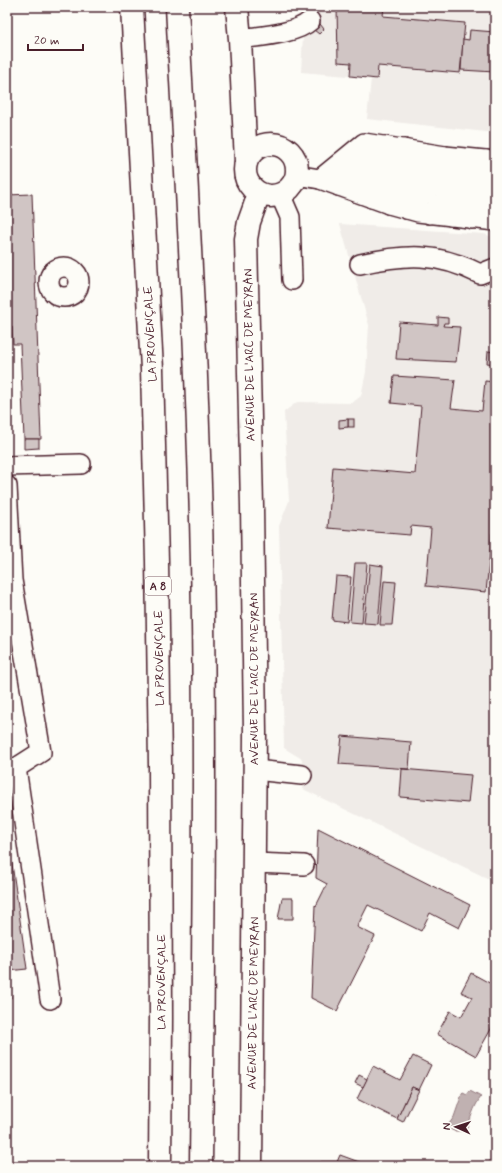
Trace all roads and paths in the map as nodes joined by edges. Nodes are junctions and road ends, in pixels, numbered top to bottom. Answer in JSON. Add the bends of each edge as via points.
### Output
{"nodes":[{"id":1,"x":132,"y":7,"type":"edge"},
{"id":2,"x":177,"y":7,"type":"edge"},
{"id":3,"x":237,"y":7,"type":"edge"},
{"id":4,"x":310,"y":21,"type":"dead end"},
{"id":5,"x":240,"y":39,"type":"junction"},
{"id":6,"x":243,"y":95,"type":"junction"},
{"id":7,"x":271,"y":144,"type":"junction"},
{"id":8,"x":385,"y":146,"type":"junction"},
{"id":9,"x":404,"y":150,"type":"junction"},
{"id":10,"x":425,"y":153,"type":"junction"},
{"id":11,"x":445,"y":156,"type":"junction"},
{"id":12,"x":465,"y":159,"type":"junction"},
{"id":13,"x":246,"y":162,"type":"junction"},
{"id":14,"x":492,"y":165,"type":"edge"},
{"id":15,"x":296,"y":175,"type":"junction"},
{"id":16,"x":320,"y":179,"type":"junction"},
{"id":17,"x":270,"y":194,"type":"junction"},
{"id":18,"x":364,"y":195,"type":"junction"},
{"id":19,"x":495,"y":197,"type":"edge"},
{"id":20,"x":407,"y":209,"type":"junction"},
{"id":21,"x":430,"y":214,"type":"junction"},
{"id":22,"x":451,"y":216,"type":"junction"},
{"id":23,"x":472,"y":219,"type":"junction"},
{"id":24,"x":494,"y":220,"type":"edge"},
{"id":25,"x":360,"y":264,"type":"dead end"},
{"id":26,"x":495,"y":268,"type":"edge"},
{"id":27,"x":292,"y":280,"type":"dead end"},
{"id":28,"x":81,"y":464,"type":"dead end"},
{"id":29,"x":7,"y":466,"type":"edge"},
{"id":30,"x":7,"y":492,"type":"edge"},
{"id":31,"x":12,"y":768,"type":"edge"},
{"id":32,"x":254,"y":770,"type":"junction"},
{"id":33,"x":302,"y":775,"type":"dead end"},
{"id":34,"x":254,"y":863,"type":"junction"},
{"id":35,"x":304,"y":865,"type":"dead end"},
{"id":36,"x":50,"y":999,"type":"dead end"},
{"id":37,"x":160,"y":1166,"type":"edge"},
{"id":38,"x":201,"y":1166,"type":"edge"},
{"id":39,"x":251,"y":1166,"type":"edge"}],
"edges":[{"from":1,"to":37,"type":"main road","name":"LA PROVENÇALE","number":"A 8","via":[[152,369],[157,561]]},
{"from":2,"to":38,"type":"main road","via":[[197,371],[202,560],[204,768]]},
{"from":3,"to":5,"type":"main road"},
{"from":4,"to":5,"type":"street","via":[[305,26],[283,33]]},
{"from":5,"to":6,"type":"main road"},
{"from":6,"to":7,"type":"main road","via":[[254,123]]},
{"from":6,"to":13,"type":"main road"},
{"from":7,"to":13,"type":"main road","via":[[255,149]]},
{"from":7,"to":15,"type":"main road","via":[[278,145],[291,154]]},
{"from":8,"to":9,"type":"street"},
{"from":8,"to":16,"type":"street","via":[[364,143]]},
{"from":8,"to":18,"type":"street"},
{"from":9,"to":10,"type":"street"},
{"from":9,"to":18,"type":"street"},
{"from":10,"to":11,"type":"street"},
{"from":10,"to":18,"type":"street"},
{"from":11,"to":12,"type":"street"},
{"from":11,"to":18,"type":"street"},
{"from":12,"to":14,"type":"street"},
{"from":12,"to":20,"type":"street"},
{"from":13,"to":17,"type":"main road","via":[[245,177],[253,190]]},
{"from":14,"to":21,"type":"street"},
{"from":14,"to":22,"type":"street"},
{"from":15,"to":16,"type":"street"},
{"from":15,"to":17,"type":"main road","via":[[290,187]]},
{"from":16,"to":18,"type":"street"},
{"from":17,"to":27,"type":"street","via":[[290,217]]},
{"from":17,"to":32,"type":"main road","name":"AVENUE DE L'ARC DE MEYRAN","via":[[249,222],[246,239]]},
{"from":18,"to":20,"type":"street"},
{"from":19,"to":23,"type":"street"},
{"from":20,"to":21,"type":"street"},
{"from":21,"to":22,"type":"street"},
{"from":22,"to":23,"type":"street"},
{"from":23,"to":24,"type":"street"},
{"from":25,"to":26,"type":"street","via":[[376,260],[426,256],[464,265],[480,274]]},
{"from":28,"to":29,"type":"street"},
{"from":30,"to":31,"type":"street","via":[[12,580],[41,752]]},
{"from":31,"to":36,"type":"street"},
{"from":32,"to":33,"type":"street"},
{"from":32,"to":34,"type":"main road","name":"AVENUE DE L'ARC DE MEYRAN"},
{"from":34,"to":35,"type":"street"},
{"from":34,"to":39,"type":"main road","name":"AVENUE DE L'ARC DE MEYRAN"}]}
